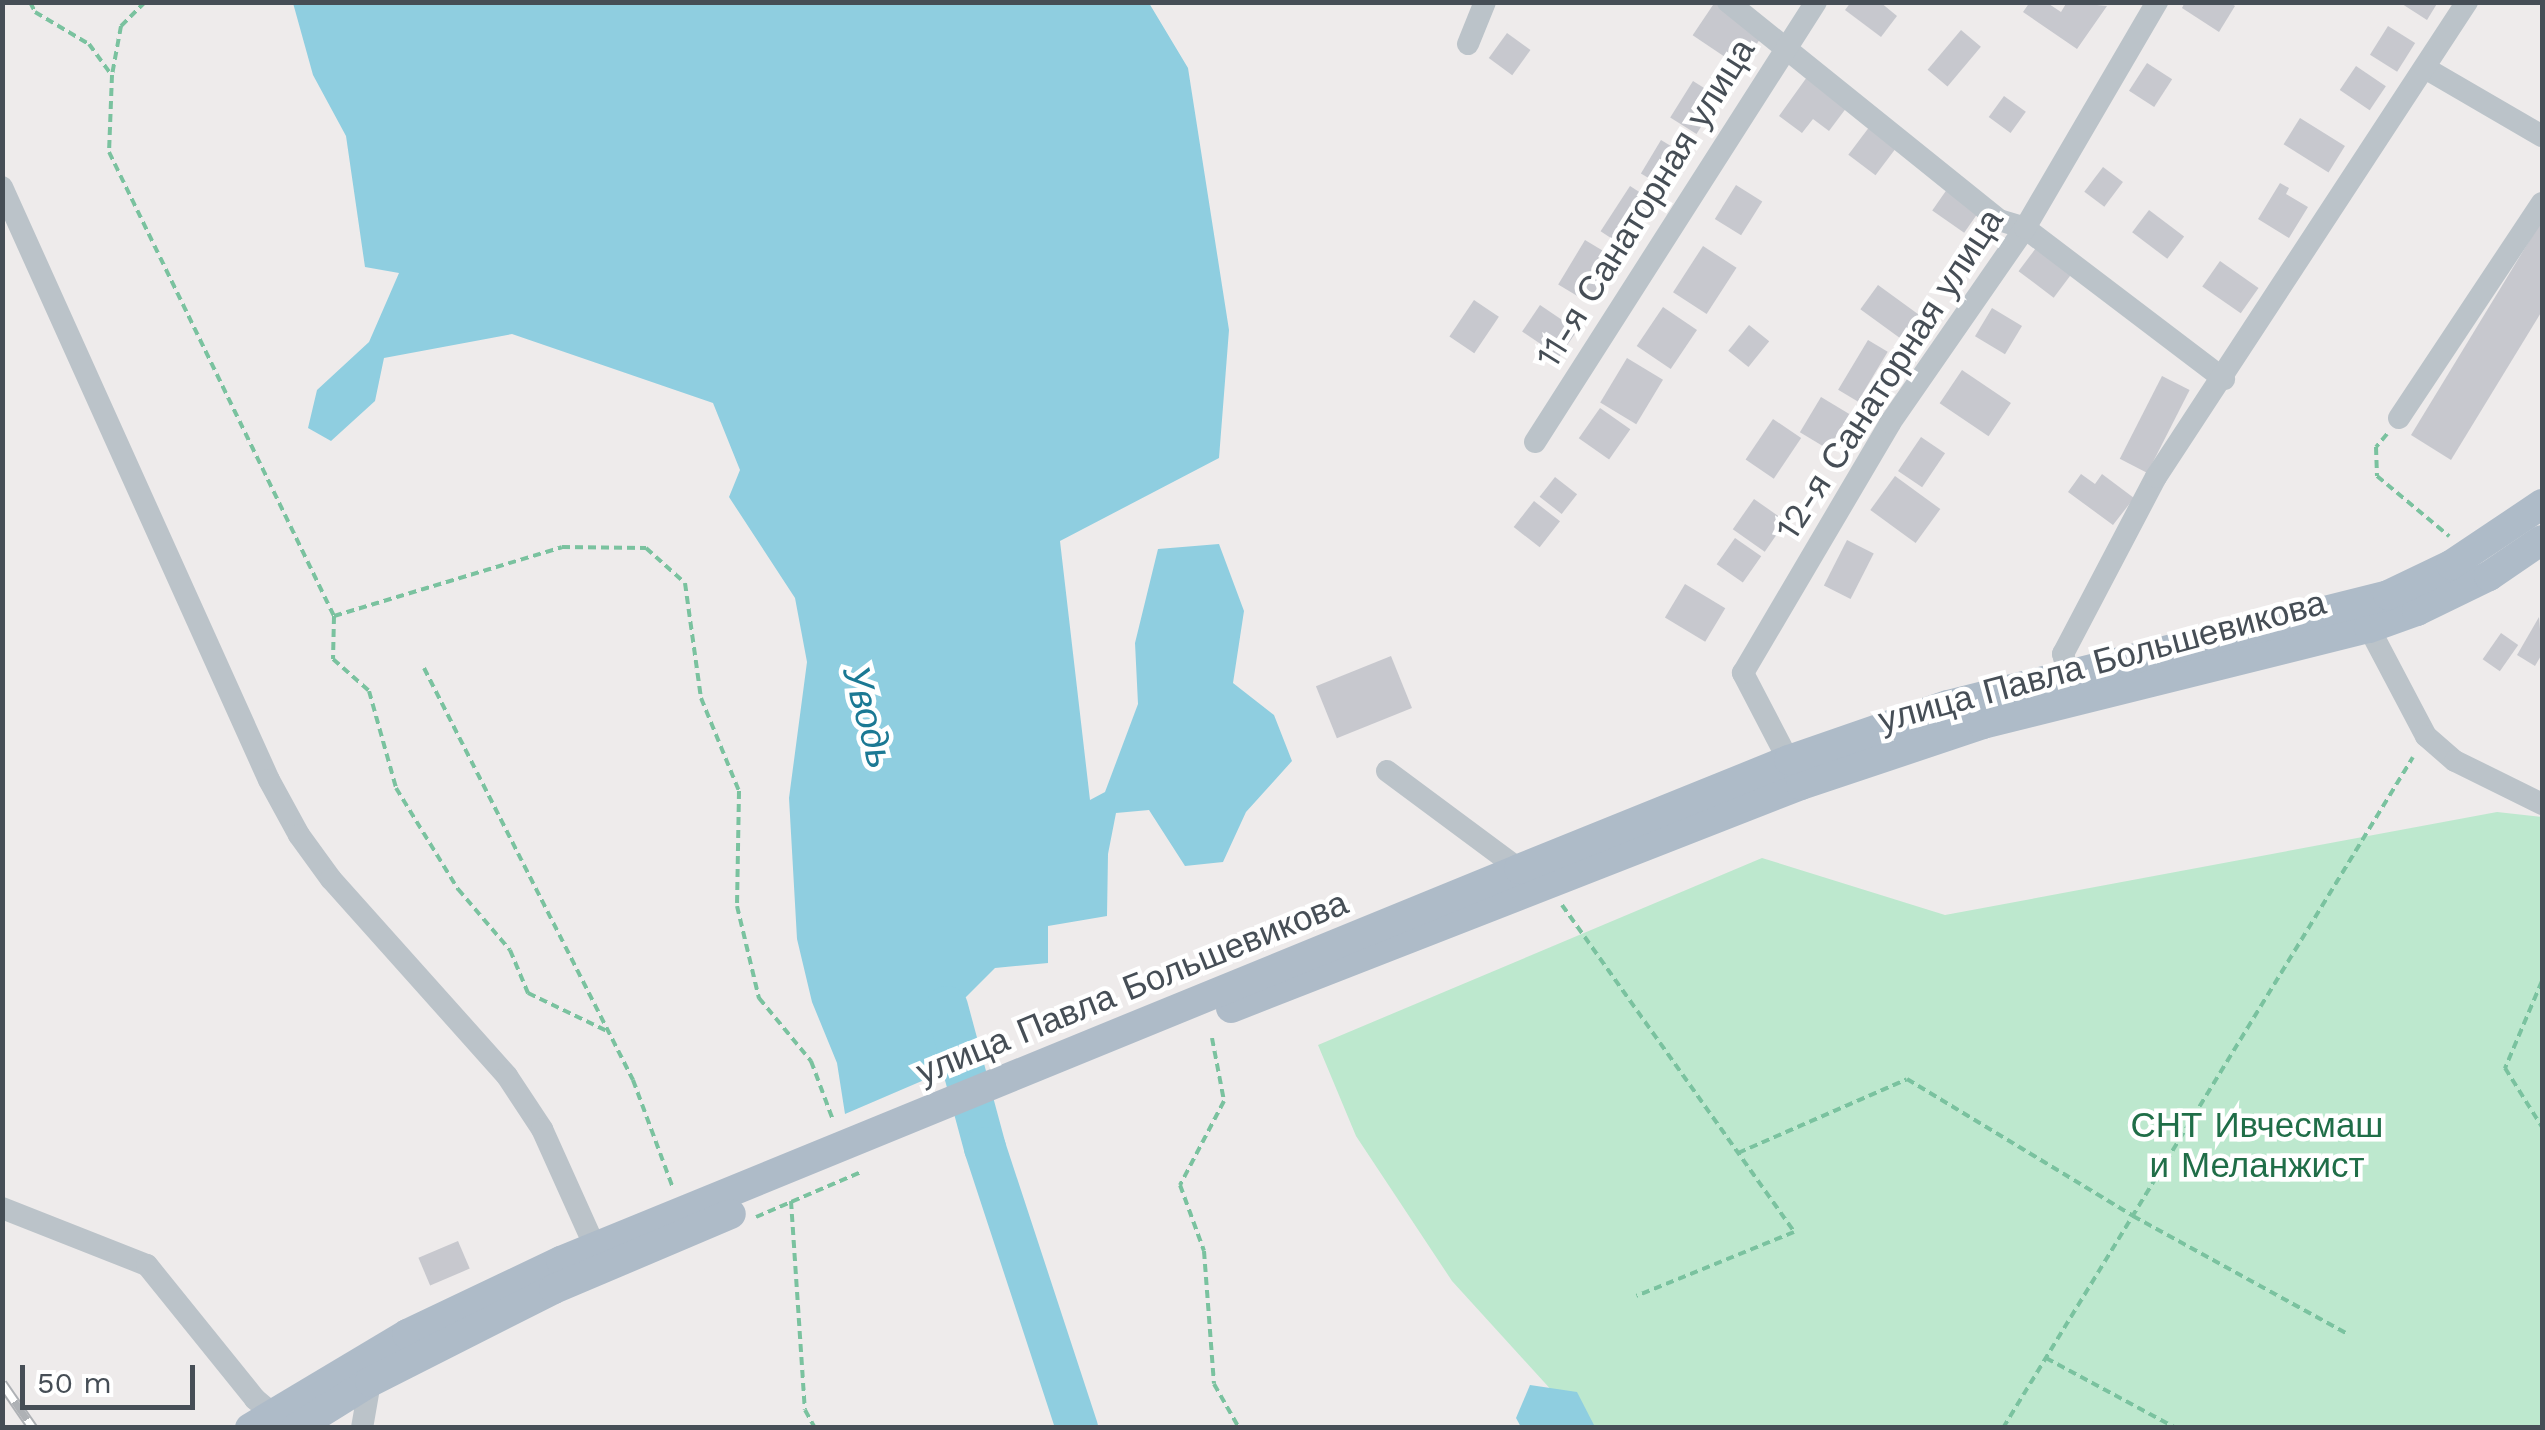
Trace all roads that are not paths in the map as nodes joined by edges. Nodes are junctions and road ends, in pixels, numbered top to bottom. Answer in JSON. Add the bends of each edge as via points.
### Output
{"nodes":[{"id":1,"x":1484,"y":2,"type":"edge"},
{"id":2,"x":1728,"y":2,"type":"edge"},
{"id":3,"x":1816,"y":2,"type":"edge"},
{"id":4,"x":2157,"y":2,"type":"edge"},
{"id":5,"x":2467,"y":2,"type":"edge"},
{"id":6,"x":1468,"y":44,"type":"dead end"},
{"id":7,"x":1785,"y":47,"type":"junction"},
{"id":8,"x":2426,"y":68,"type":"junction"},
{"id":9,"x":2542,"y":136,"type":"edge"},
{"id":10,"x":2,"y":187,"type":"edge"},
{"id":11,"x":2542,"y":202,"type":"edge"},
{"id":12,"x":2025,"y":228,"type":"junction"},
{"id":13,"x":2224,"y":379,"type":"junction"},
{"id":14,"x":2399,"y":418,"type":"road end"},
{"id":15,"x":1535,"y":442,"type":"dead end"},
{"id":16,"x":2542,"y":504,"type":"edge"},
{"id":17,"x":2542,"y":540,"type":"edge"},
{"id":18,"x":2369,"y":628,"type":"junction"},
{"id":19,"x":2068,"y":675,"type":"junction"},
{"id":20,"x":1387,"y":772,"type":"dead end"},
{"id":21,"x":1795,"y":773,"type":"junction"},
{"id":22,"x":2542,"y":804,"type":"edge"},
{"id":23,"x":1518,"y":869,"type":"junction"},
{"id":24,"x":1053,"y":1069,"type":"junction"},
{"id":25,"x":2,"y":1208,"type":"edge"},
{"id":26,"x":599,"y":1258,"type":"junction"},
{"id":27,"x":370,"y":1382,"type":"junction"},
{"id":28,"x":276,"y":1423,"type":"edge"},
{"id":29,"x":362,"y":1428,"type":"edge"}],
"edges":[{"from":1,"to":6,"type":"street"},
{"from":2,"to":7,"type":"street"},
{"from":3,"to":7,"type":"street","name":"11-я Санаторная улица"},
{"from":4,"to":12,"type":"street","name":"12-я Санаторная улица"},
{"from":5,"to":8,"type":"street","name":"улица Павла Большевикова"},
{"from":7,"to":12,"type":"street","via":[[1999,220]]},
{"from":7,"to":15,"type":"street","name":"11-я Санаторная улица"},
{"from":8,"to":9,"type":"street"},
{"from":8,"to":13,"type":"street","name":"улица Павла Большевикова"},
{"from":10,"to":26,"type":"street","via":[[299,835],[507,1076],[542,1129]]},
{"from":11,"to":14,"type":"street"},
{"from":12,"to":13,"type":"street"},
{"from":12,"to":21,"type":"street","name":"12-я Санаторная улица","via":[[1890,423],[1743,672]]},
{"from":13,"to":19,"type":"street","name":"улица Павла Большевикова","via":[[2146,495],[2063,654]]},
{"from":16,"to":19,"type":"main road","name":"улица Павла Большевикова","via":[[2451,566],[2388,595]]},
{"from":17,"to":18,"type":"main road","name":"улица Павла Большевикова","via":[[2453,594]]},
{"from":18,"to":21,"type":"main road","name":"улица Павла Большевикова"},
{"from":18,"to":22,"type":"street","via":[[2426,736],[2455,761]]},
{"from":19,"to":21,"type":"main road","name":"улица Павла Большевикова","via":[[1948,705]]},
{"from":20,"to":23,"type":"street"},
{"from":21,"to":23,"type":"main road","name":"улица Павла Большевикова"},
{"from":21,"to":24,"type":"main road","name":"улица Павла Большевикова","via":[[1548,885]]},
{"from":23,"to":24,"type":"main road","name":"улица Павла Большевикова"},
{"from":24,"to":26,"type":"main road","via":[[849,1146]]},
{"from":25,"to":28,"type":"street","via":[[146,1266]]},
{"from":26,"to":27,"type":"main road"},
{"from":26,"to":28,"type":"main road","via":[[407,1334]]},
{"from":27,"to":28,"type":"main road"},
{"from":27,"to":29,"type":"street"}]}
